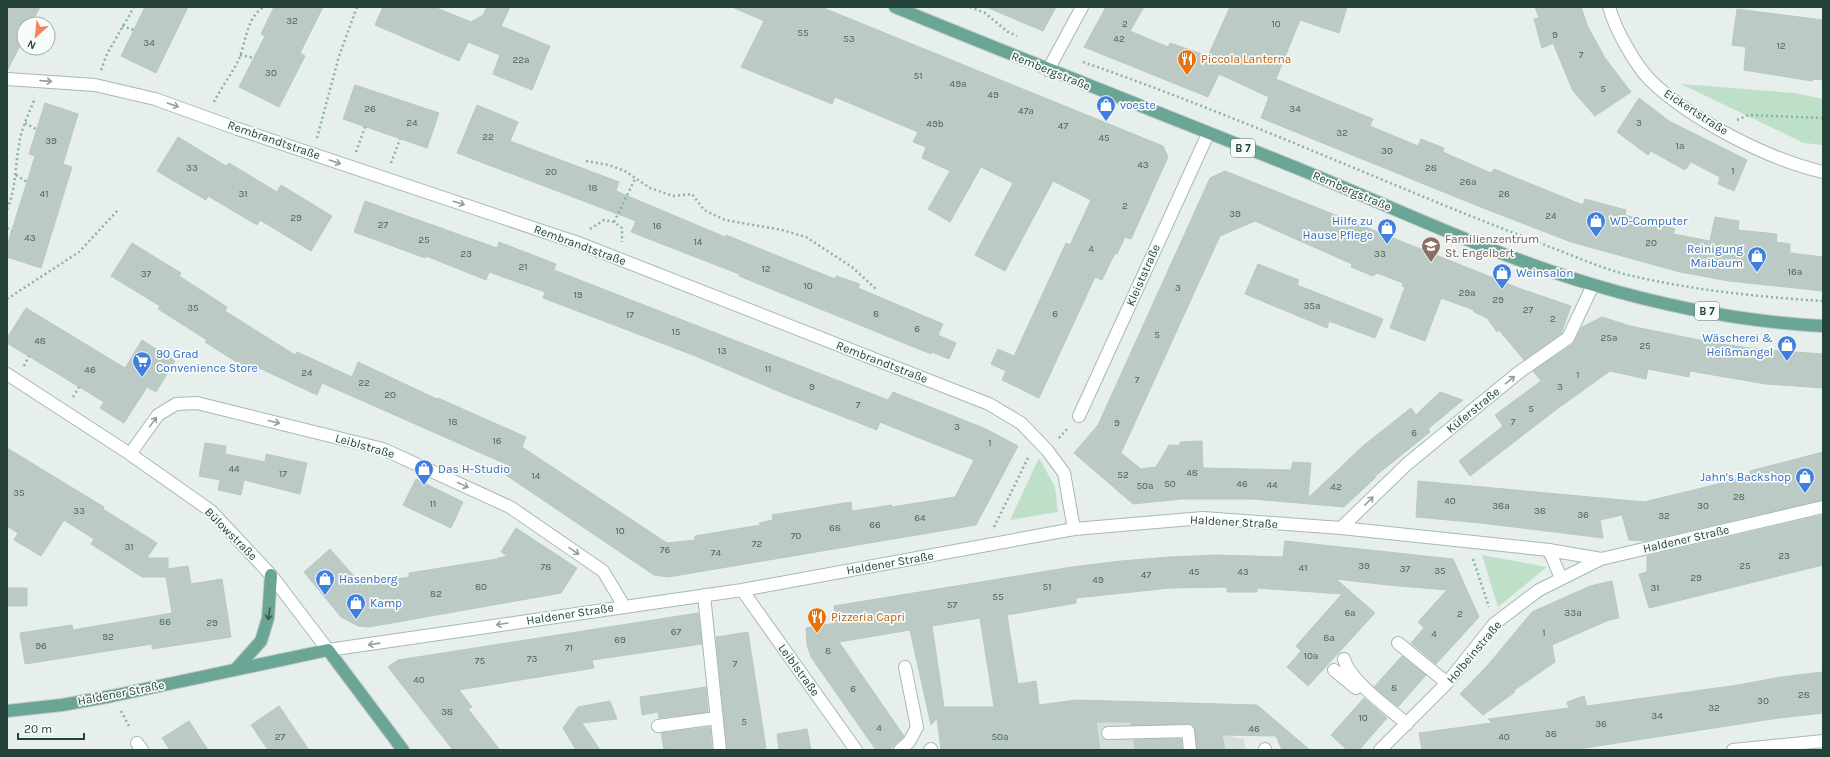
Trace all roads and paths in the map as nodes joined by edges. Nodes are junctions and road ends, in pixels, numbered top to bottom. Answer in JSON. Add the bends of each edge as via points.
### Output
{"nodes":[{"id":1,"x":134,"y":7,"type":"edge"},
{"id":2,"x":264,"y":7,"type":"edge"},
{"id":3,"x":357,"y":7,"type":"edge"},
{"id":4,"x":895,"y":7,"type":"edge"},
{"id":5,"x":970,"y":7,"type":"edge"},
{"id":6,"x":1082,"y":7,"type":"edge"},
{"id":7,"x":1609,"y":7,"type":"edge"},
{"id":8,"x":122,"y":26,"type":"junction"},
{"id":9,"x":134,"y":30,"type":"dead end"},
{"id":10,"x":1021,"y":38,"type":"dead end"},
{"id":11,"x":1057,"y":54,"type":"junction"},
{"id":12,"x":240,"y":55,"type":"junction"},
{"id":13,"x":254,"y":58,"type":"dead end"},
{"id":14,"x":1048,"y":70,"type":"junction"},
{"id":15,"x":7,"y":79,"type":"edge"},
{"id":16,"x":43,"y":81,"type":"junction"},
{"id":17,"x":95,"y":85,"type":"junction"},
{"id":18,"x":207,"y":117,"type":"junction"},
{"id":19,"x":1823,"y":118,"type":"edge"},
{"id":20,"x":25,"y":123,"type":"junction"},
{"id":21,"x":365,"y":126,"type":"dead end"},
{"id":22,"x":1718,"y":128,"type":"junction"},
{"id":23,"x":36,"y":129,"type":"dead end"},
{"id":24,"x":1208,"y":134,"type":"junction"},
{"id":25,"x":400,"y":139,"type":"dead end"},
{"id":26,"x":313,"y":154,"type":"junction"},
{"id":27,"x":586,"y":161,"type":"dead end"},
{"id":28,"x":351,"y":167,"type":"junction"},
{"id":29,"x":1823,"y":172,"type":"edge"},
{"id":30,"x":16,"y":175,"type":"junction"},
{"id":31,"x":385,"y":179,"type":"junction"},
{"id":32,"x":635,"y":179,"type":"junction"},
{"id":33,"x":27,"y":182,"type":"dead end"},
{"id":34,"x":7,"y":209,"type":"edge"},
{"id":35,"x":118,"y":210,"type":"dead end"},
{"id":36,"x":614,"y":222,"type":"junction"},
{"id":37,"x":7,"y":228,"type":"edge"},
{"id":38,"x":12,"y":231,"type":"dead end"},
{"id":39,"x":581,"y":244,"type":"junction"},
{"id":40,"x":617,"y":258,"type":"junction"},
{"id":41,"x":1593,"y":285,"type":"junction"},
{"id":42,"x":877,"y":290,"type":"dead end"},
{"id":43,"x":7,"y":298,"type":"edge"},
{"id":44,"x":1823,"y":301,"type":"edge"},
{"id":45,"x":1823,"y":326,"type":"edge"},
{"id":46,"x":7,"y":374,"type":"edge"},
{"id":47,"x":1079,"y":416,"type":"joint"},
{"id":48,"x":1037,"y":439,"type":"junction"},
{"id":49,"x":1047,"y":450,"type":"junction"},
{"id":50,"x":130,"y":454,"type":"junction"},
{"id":51,"x":1823,"y":507,"type":"edge"},
{"id":52,"x":1341,"y":528,"type":"junction"},
{"id":53,"x":1074,"y":529,"type":"junction"},
{"id":54,"x":1467,"y":542,"type":"junction"},
{"id":55,"x":986,"y":545,"type":"junction"},
{"id":56,"x":1549,"y":550,"type":"junction"},
{"id":57,"x":1601,"y":559,"type":"junction"},
{"id":58,"x":271,"y":575,"type":"junction"},
{"id":59,"x":1561,"y":578,"type":"junction"},
{"id":60,"x":742,"y":590,"type":"junction"},
{"id":61,"x":704,"y":595,"type":"junction"},
{"id":62,"x":624,"y":606,"type":"junction"},
{"id":63,"x":1494,"y":624,"type":"junction"},
{"id":64,"x":1398,"y":643,"type":"dead end"},
{"id":65,"x":328,"y":650,"type":"junction"},
{"id":66,"x":1344,"y":658,"type":"dead end"},
{"id":67,"x":905,"y":667,"type":"dead end"},
{"id":68,"x":235,"y":670,"type":"junction"},
{"id":69,"x":1334,"y":670,"type":"dead end"},
{"id":70,"x":1447,"y":684,"type":"junction"},
{"id":71,"x":112,"y":696,"type":"junction"},
{"id":72,"x":7,"y":711,"type":"edge"},
{"id":73,"x":717,"y":718,"type":"junction"},
{"id":74,"x":658,"y":726,"type":"dead end"},
{"id":75,"x":1405,"y":726,"type":"junction"},
{"id":76,"x":1108,"y":733,"type":"dead end"},
{"id":77,"x":1823,"y":741,"type":"edge"},
{"id":78,"x":140,"y":746,"type":"edge"},
{"id":79,"x":403,"y":750,"type":"edge"},
{"id":80,"x":720,"y":750,"type":"edge"},
{"id":81,"x":856,"y":750,"type":"edge"},
{"id":82,"x":900,"y":750,"type":"edge"},
{"id":83,"x":1190,"y":750,"type":"edge"},
{"id":84,"x":1380,"y":750,"type":"edge"},
{"id":85,"x":1733,"y":750,"type":"edge"}],
"edges":[{"from":1,"to":8,"type":"path"},
{"from":2,"to":12,"type":"path","via":[[251,23]]},
{"from":3,"to":26,"type":"path","via":[[339,56]]},
{"from":4,"to":14,"type":"main road","name":"Rembergstraße","number":"B 7"},
{"from":5,"to":10,"type":"path","via":[[985,13],[1008,32]]},
{"from":6,"to":11,"type":"street"},
{"from":7,"to":22,"type":"street","name":"Eickertstraße","via":[[1612,19],[1631,55],[1650,80],[1680,104]]},
{"from":8,"to":9,"type":"path"},
{"from":8,"to":17,"type":"path"},
{"from":11,"to":14,"type":"street"},
{"from":11,"to":44,"type":"path","via":[[1130,78],[1487,223],[1601,266],[1627,274],[1699,287]]},
{"from":12,"to":13,"type":"path"},
{"from":12,"to":18,"type":"path"},
{"from":14,"to":24,"type":"main road","name":"Rembergstraße","number":"B 7"},
{"from":15,"to":16,"type":"street","name":"Rembrandtstraße"},
{"from":16,"to":17,"type":"street","name":"Rembrandtstraße","one_way":true},
{"from":16,"to":20,"type":"path"},
{"from":17,"to":18,"type":"street","name":"Rembrandtstraße","one_way":true,"via":[[155,99]]},
{"from":18,"to":26,"type":"street","name":"Rembrandtstraße"},
{"from":19,"to":22,"type":"path","via":[[1749,115]]},
{"from":20,"to":23,"type":"path"},
{"from":20,"to":30,"type":"path","via":[[19,144]]},
{"from":21,"to":28,"type":"path"},
{"from":22,"to":29,"type":"street","name":"Eickertstraße","via":[[1764,152],[1804,168]]},
{"from":24,"to":41,"type":"main road","name":"Rembergstraße","number":"B 7","via":[[1491,249]]},
{"from":24,"to":47,"type":"street","name":"Kleiststraße"},
{"from":25,"to":31,"type":"path"},
{"from":26,"to":28,"type":"street","name":"Rembrandtstraße","one_way":true},
{"from":27,"to":32,"type":"path","via":[[609,165],[625,171]]},
{"from":28,"to":31,"type":"street","name":"Rembrandtstraße"},
{"from":30,"to":33,"type":"path"},
{"from":30,"to":34,"type":"path"},
{"from":31,"to":39,"type":"street","name":"Rembrandtstraße","one_way":true},
{"from":32,"to":36,"type":"path"},
{"from":32,"to":42,"type":"path","via":[[650,188],[673,196],[692,194],[704,210],[725,220],[806,237],[852,267]]},
{"from":35,"to":43,"type":"path","via":[[80,252]]},
{"from":36,"to":39,"type":"path","via":[[604,220],[592,226]]},
{"from":36,"to":40,"type":"path","via":[[622,228],[622,241]]},
{"from":37,"to":38,"type":"path"},
{"from":39,"to":40,"type":"street","name":"Rembrandtstraße"},
{"from":40,"to":48,"type":"street","name":"Rembrandtstraße","via":[[990,404],[1021,423]]},
{"from":41,"to":45,"type":"main road","name":"Rembergstraße","number":"B 7","via":[[1669,305],[1787,324]]},
{"from":52,"to":41,"type":"street","name":"Küferstraße","one_way":true,"via":[[1407,464],[1518,373],[1568,338]]},
{"from":46,"to":50,"type":"street","name":"Bülowstraße"},
{"from":47,"to":49,"type":"path"},
{"from":48,"to":49,"type":"street","name":"Rembrandtstraße"},
{"from":48,"to":55,"type":"path"},
{"from":49,"to":53,"type":"street","name":"Rembrandtstraße","via":[[1064,474]]},
{"from":50,"to":58,"type":"street","name":"Bülowstraße","via":[[211,511]]},
{"from":50,"to":62,"type":"street","name":"Leiblstraße","one_way":true,"via":[[158,416],[176,404],[197,403],[383,449],[510,506],[603,571]]},
{"from":51,"to":57,"type":"street","name":"Haldener Straße"},
{"from":52,"to":53,"type":"street","name":"Haldener Straße","via":[[1203,518]]},
{"from":52,"to":54,"type":"street","name":"Haldener Straße"},
{"from":53,"to":55,"type":"street","name":"Haldener Straße"},
{"from":54,"to":56,"type":"street","name":"Haldener Straße"},
{"from":54,"to":63,"type":"path"},
{"from":55,"to":60,"type":"street","name":"Haldener Straße"},
{"from":56,"to":57,"type":"street","name":"Haldener Straße"},
{"from":56,"to":59,"type":"street"},
{"from":57,"to":59,"type":"street","name":"Holbeinstraße"},
{"from":58,"to":65,"type":"street","name":"Bülowstraße"},
{"from":58,"to":68,"type":"main road","one_way":true,"via":[[268,618],[261,641]]},
{"from":59,"to":63,"type":"street","name":"Holbeinstraße","via":[[1539,590]]},
{"from":60,"to":61,"type":"street","name":"Haldener Straße"},
{"from":60,"to":81,"type":"street","name":"Leiblstraße"},
{"from":61,"to":62,"type":"street","name":"Haldener Straße"},
{"from":61,"to":73,"type":"street"},
{"from":62,"to":65,"type":"street","name":"Haldener Straße","one_way":true},
{"from":63,"to":70,"type":"street","name":"Holbeinstraße"},
{"from":64,"to":70,"type":"street"},
{"from":65,"to":68,"type":"main road","name":"Haldener Straße"},
{"from":65,"to":79,"type":"main road","name":"Bülowstraße"},
{"from":66,"to":75,"type":"street","via":[[1353,677]]},
{"from":67,"to":82,"type":"street","via":[[917,727],[909,742]]},
{"from":68,"to":71,"type":"main road","name":"Haldener Straße"},
{"from":69,"to":75,"type":"street"},
{"from":70,"to":75,"type":"street","name":"Holbeinstraße"},
{"from":71,"to":72,"type":"main road","name":"Haldener Straße"},
{"from":71,"to":78,"type":"path"},
{"from":73,"to":74,"type":"street"},
{"from":73,"to":80,"type":"street"},
{"from":75,"to":84,"type":"street","name":"Holbeinstraße"},
{"from":76,"to":83,"type":"street","via":[[1188,731]]},
{"from":77,"to":85,"type":"street"}]}
